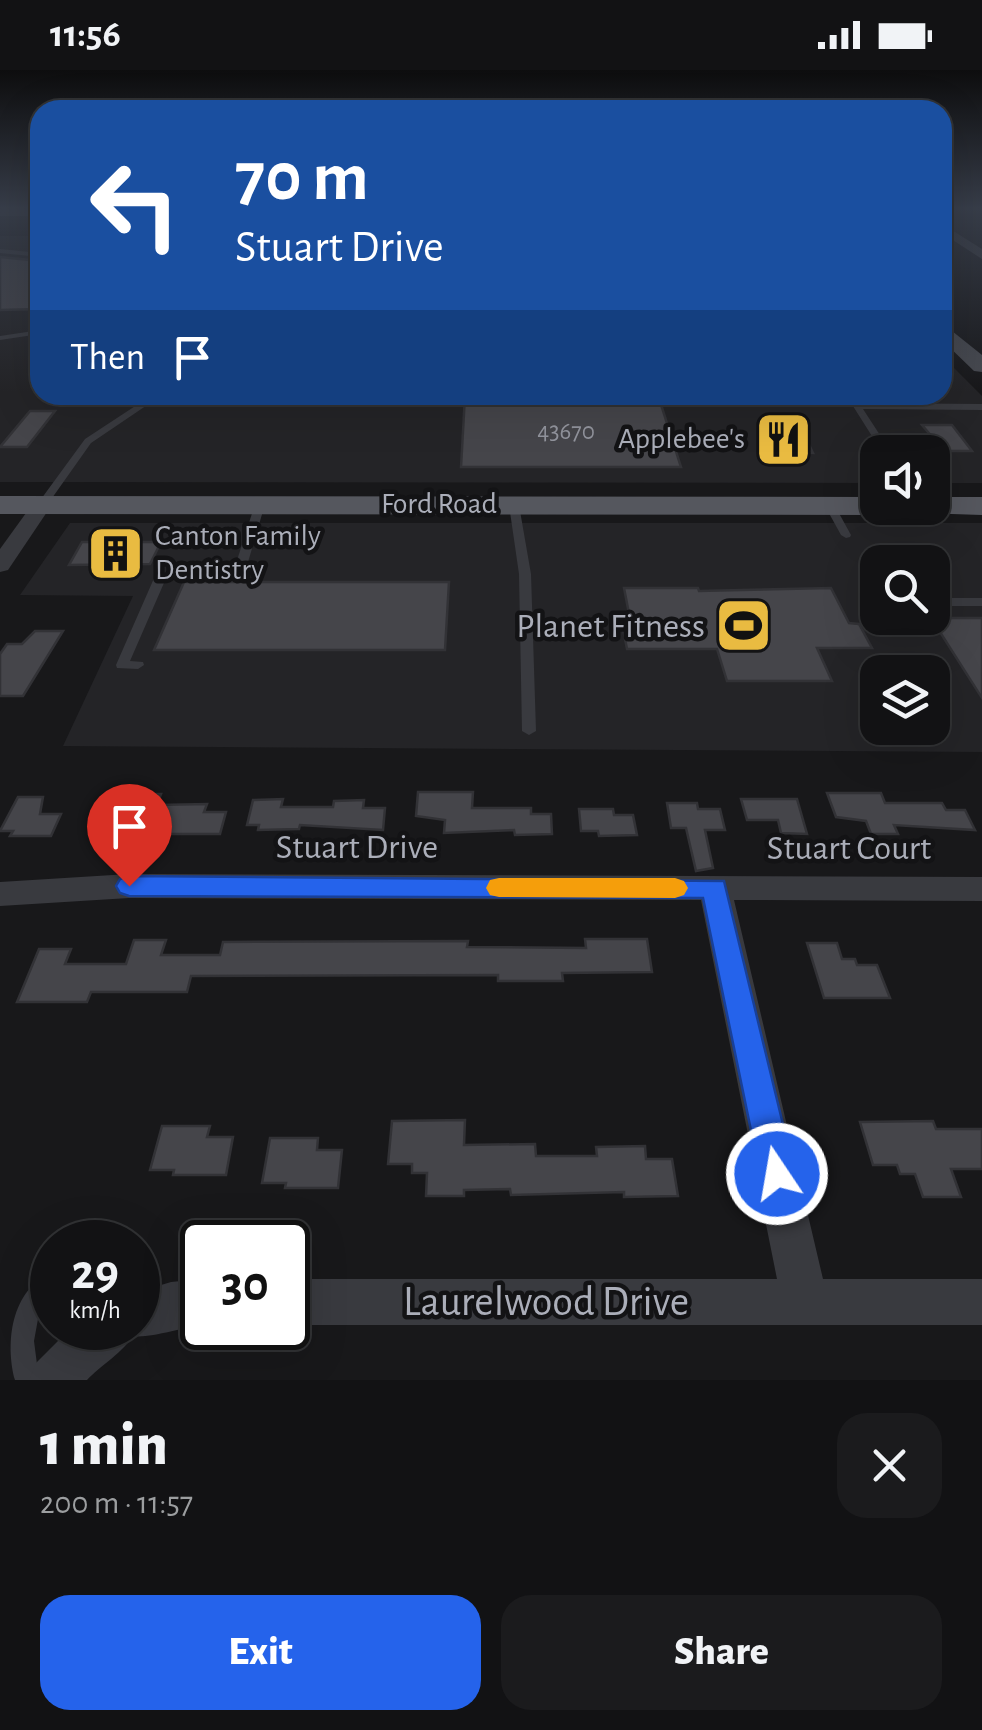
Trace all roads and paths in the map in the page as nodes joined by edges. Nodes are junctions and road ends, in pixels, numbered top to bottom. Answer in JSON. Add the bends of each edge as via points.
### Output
{"nodes":[{"id":1,"x":30,"y":334,"type":"edge"},
{"id":2,"x":0,"y":338,"type":"edge"},
{"id":3,"x":952,"y":340,"type":"edge"},
{"id":4,"x":982,"y":366,"type":"edge"},
{"id":5,"x":952,"y":403,"type":"edge"},
{"id":6,"x":143,"y":405,"type":"edge"},
{"id":7,"x":889,"y":405,"type":"edge"},
{"id":8,"x":857,"y":406,"type":"joint"},
{"id":9,"x":982,"y":407,"type":"edge"},
{"id":10,"x":875,"y":435,"type":"edge"},
{"id":11,"x":260,"y":504,"type":"junction"},
{"id":12,"x":514,"y":504,"type":"junction"},
{"id":13,"x":0,"y":506,"type":"edge"},
{"id":14,"x":41,"y":506,"type":"junction"},
{"id":15,"x":830,"y":506,"type":"junction"},
{"id":16,"x":860,"y":506,"type":"edge"},
{"id":17,"x":950,"y":506,"type":"edge"},
{"id":18,"x":982,"y":506,"type":"edge"},
{"id":19,"x":846,"y":534,"type":"dead end"},
{"id":20,"x":0,"y":565,"type":"edge"},
{"id":21,"x":162,"y":576,"type":"dead end"},
{"id":22,"x":238,"y":576,"type":"dead end"},
{"id":23,"x":950,"y":602,"type":"edge"},
{"id":24,"x":982,"y":602,"type":"edge"},
{"id":25,"x":138,"y":665,"type":"dead end"},
{"id":26,"x":529,"y":731,"type":"dead end"},
{"id":27,"x":715,"y":888,"type":"junction"},
{"id":28,"x":982,"y":889,"type":"edge"},
{"id":29,"x":0,"y":894,"type":"edge"},
{"id":30,"x":310,"y":1302,"type":"edge"},
{"id":31,"x":805,"y":1302,"type":"junction"},
{"id":32,"x":982,"y":1302,"type":"edge"},
{"id":33,"x":30,"y":1313,"type":"edge"},
{"id":34,"x":27,"y":1380,"type":"edge"}],
"edges":[{"from":1,"to":2,"type":"lane"},
{"from":3,"to":4,"type":"street"},
{"from":5,"to":9,"type":"lane"},
{"from":6,"to":14,"type":"lane","via":[[88,441]]},
{"from":7,"to":8,"type":"lane"},
{"from":8,"to":10,"type":"lane"},
{"from":11,"to":12,"type":"main road","name":"Ford Road"},
{"from":11,"to":14,"type":"main road","name":"Ford Road"},
{"from":11,"to":22,"type":"lane"},
{"from":12,"to":15,"type":"main road","name":"Ford Road"},
{"from":12,"to":26,"type":"lane","via":[[525,574]]},
{"from":13,"to":14,"type":"main road","name":"Ford Road"},
{"from":14,"to":20,"type":"street"},
{"from":15,"to":16,"type":"main road","name":"Ford Road"},
{"from":15,"to":19,"type":"lane"},
{"from":17,"to":18,"type":"main road"},
{"from":21,"to":25,"type":"lane","via":[[122,665]]},
{"from":23,"to":24,"type":"lane"},
{"from":27,"to":28,"type":"street","name":"Stuart Court"},
{"from":27,"to":29,"type":"street","name":"Stuart Drive","via":[[129,886]]},
{"from":27,"to":31,"type":"street"},
{"from":30,"to":31,"type":"street","name":"Laurelwood Drive"},
{"from":31,"to":32,"type":"street","name":"Laurelwood Drive"},
{"from":33,"to":34,"type":"lane","via":[[18,1353]]}]}
